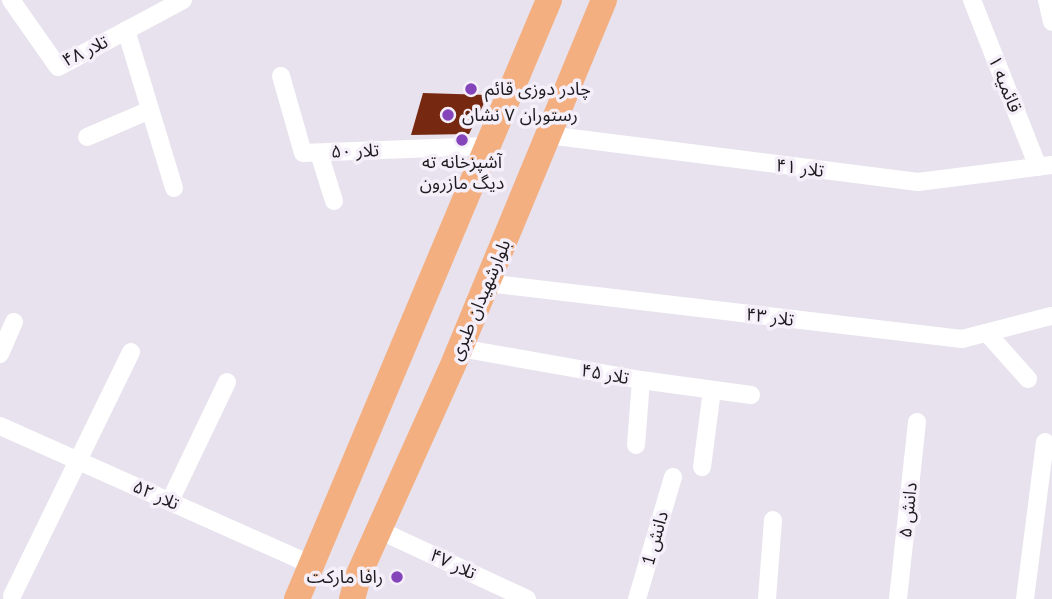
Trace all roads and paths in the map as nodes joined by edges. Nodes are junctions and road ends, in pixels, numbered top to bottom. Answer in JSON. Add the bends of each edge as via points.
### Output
{"nodes":[{"id":1,"x":11,"y":0,"type":"edge"},
{"id":2,"x":183,"y":0,"type":"edge"},
{"id":3,"x":549,"y":0,"type":"edge"},
{"id":4,"x":604,"y":0,"type":"edge"},
{"id":5,"x":972,"y":0,"type":"edge"},
{"id":6,"x":1047,"y":0,"type":"edge"},
{"id":7,"x":1052,"y":22,"type":"edge"},
{"id":8,"x":126,"y":30,"type":"junction"},
{"id":9,"x":281,"y":76,"type":"dead end"},
{"id":10,"x":150,"y":110,"type":"junction"},
{"id":11,"x":548,"y":135,"type":"junction"},
{"id":12,"x":87,"y":137,"type":"dead end"},
{"id":13,"x":487,"y":146,"type":"junction"},
{"id":14,"x":318,"y":153,"type":"junction"},
{"id":15,"x":1045,"y":166,"type":"edge"},
{"id":16,"x":174,"y":188,"type":"dead end"},
{"id":17,"x":334,"y":201,"type":"dead end"},
{"id":18,"x":487,"y":283,"type":"junction"},
{"id":19,"x":1051,"y":316,"type":"edge"},
{"id":20,"x":14,"y":322,"type":"dead end"},
{"id":21,"x":987,"y":333,"type":"junction"},
{"id":22,"x":460,"y":348,"type":"junction"},
{"id":23,"x":131,"y":352,"type":"dead end"},
{"id":24,"x":0,"y":354,"type":"edge"},
{"id":25,"x":1028,"y":379,"type":"dead end"},
{"id":26,"x":640,"y":380,"type":"junction"},
{"id":27,"x":227,"y":382,"type":"dead end"},
{"id":28,"x":712,"y":390,"type":"junction"},
{"id":29,"x":751,"y":395,"type":"dead end"},
{"id":30,"x":917,"y":422,"type":"dead end"},
{"id":31,"x":0,"y":426,"type":"edge"},
{"id":32,"x":1045,"y":442,"type":"dead end"},
{"id":33,"x":636,"y":445,"type":"dead end"},
{"id":34,"x":76,"y":460,"type":"junction"},
{"id":35,"x":702,"y":467,"type":"dead end"},
{"id":36,"x":673,"y":477,"type":"dead end"},
{"id":37,"x":170,"y":501,"type":"junction"},
{"id":38,"x":773,"y":520,"type":"dead end"},
{"id":39,"x":379,"y":530,"type":"junction"},
{"id":40,"x":312,"y":565,"type":"junction"},
{"id":41,"x":358,"y":586,"type":"edge"},
{"id":42,"x":12,"y":596,"type":"dead end"},
{"id":43,"x":297,"y":598,"type":"edge"},
{"id":44,"x":352,"y":599,"type":"edge"},
{"id":45,"x":527,"y":599,"type":"edge"},
{"id":46,"x":637,"y":599,"type":"edge"},
{"id":47,"x":768,"y":599,"type":"edge"},
{"id":48,"x":898,"y":599,"type":"edge"},
{"id":49,"x":1025,"y":599,"type":"edge"}],
"edges":[{"from":1,"to":8,"type":"street","name":"تلار ۴۸","via":[[58,67]]},
{"from":2,"to":8,"type":"street","name":"تلار ۴۸"},
{"from":3,"to":13,"type":"highway"},
{"from":4,"to":11,"type":"highway","name":"بلوارشهیدان طبری"},
{"from":5,"to":15,"type":"street","name":"قائمیه ۱"},
{"from":6,"to":7,"type":"street"},
{"from":8,"to":10,"type":"street"},
{"from":9,"to":14,"type":"street","name":"تلار ۵۰","via":[[303,153]]},
{"from":10,"to":12,"type":"street"},
{"from":10,"to":16,"type":"street"},
{"from":11,"to":15,"type":"street","name":"تلار ۴۱","via":[[918,182]]},
{"from":11,"to":18,"type":"highway","name":"بلوارشهیدان طبری"},
{"from":13,"to":14,"type":"street","name":"تلار ۵۰"},
{"from":13,"to":40,"type":"highway"},
{"from":14,"to":17,"type":"street"},
{"from":18,"to":21,"type":"street","name":"تلار ۴۳","via":[[897,334],[962,339]]},
{"from":18,"to":22,"type":"highway","name":"بلوارشهیدان طبری"},
{"from":19,"to":21,"type":"street","name":"تلار ۴۳"},
{"from":20,"to":24,"type":"street"},
{"from":21,"to":25,"type":"street"},
{"from":22,"to":26,"type":"street","name":"تلار ۴۵"},
{"from":22,"to":39,"type":"highway","name":"بلوارشهیدان طبری"},
{"from":23,"to":34,"type":"street"},
{"from":26,"to":28,"type":"street","name":"تلار ۴۵"},
{"from":26,"to":33,"type":"street"},
{"from":27,"to":37,"type":"street"},
{"from":28,"to":29,"type":"street","name":"تلار ۴۵"},
{"from":28,"to":35,"type":"street"},
{"from":30,"to":48,"type":"street","name":"دانش ۵"},
{"from":31,"to":34,"type":"street","name":"تلار ۵۲"},
{"from":32,"to":49,"type":"street"},
{"from":34,"to":37,"type":"street","name":"تلار ۵۲"},
{"from":34,"to":42,"type":"street"},
{"from":36,"to":46,"type":"street","name":"دانش 1"},
{"from":37,"to":40,"type":"street","name":"تلار ۵۲"},
{"from":38,"to":47,"type":"street"},
{"from":39,"to":41,"type":"highway","name":"بلوارشهیدان طبری"},
{"from":39,"to":45,"type":"street","name":"تلار ۴۷"},
{"from":40,"to":43,"type":"highway"},
{"from":41,"to":44,"type":"highway","name":"بلوارشهیدان طبری"}]}
